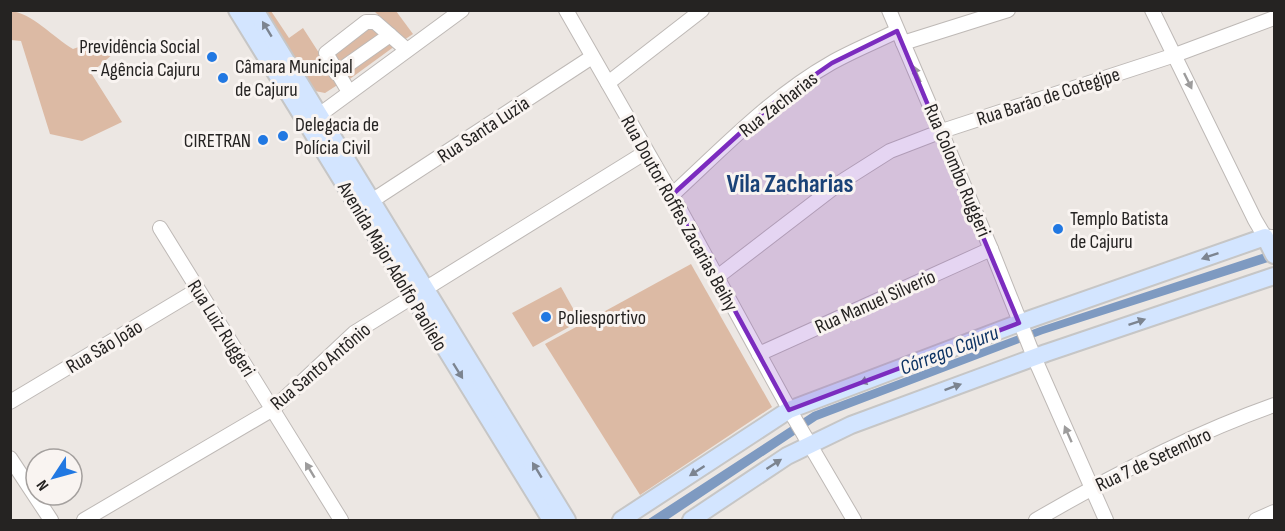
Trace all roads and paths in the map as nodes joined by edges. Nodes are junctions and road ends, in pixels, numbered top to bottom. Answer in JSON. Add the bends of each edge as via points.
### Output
{"nodes":[{"id":1,"x":237,"y":10,"type":"edge"},
{"id":2,"x":255,"y":10,"type":"edge"},
{"id":3,"x":462,"y":10,"type":"edge"},
{"id":4,"x":566,"y":10,"type":"edge"},
{"id":5,"x":702,"y":10,"type":"edge"},
{"id":6,"x":889,"y":10,"type":"edge"},
{"id":7,"x":1008,"y":10,"type":"edge"},
{"id":8,"x":1152,"y":10,"type":"edge"},
{"id":9,"x":1275,"y":18,"type":"edge"},
{"id":10,"x":390,"y":35,"type":"junction"},
{"id":11,"x":900,"y":37,"type":"junction"},
{"id":12,"x":406,"y":50,"type":"junction"},
{"id":13,"x":1175,"y":55,"type":"junction"},
{"id":14,"x":592,"y":57,"type":"junction"},
{"id":15,"x":336,"y":73,"type":"junction"},
{"id":16,"x":608,"y":83,"type":"junction"},
{"id":17,"x":349,"y":92,"type":"junction"},
{"id":18,"x":313,"y":119,"type":"junction"},
{"id":19,"x":942,"y":131,"type":"junction"},
{"id":20,"x":646,"y":152,"type":"junction"},
{"id":21,"x":672,"y":195,"type":"junction"},
{"id":22,"x":373,"y":200,"type":"junction"},
{"id":23,"x":160,"y":228,"type":"dead end"},
{"id":24,"x":1271,"y":244,"type":"edge"},
{"id":25,"x":992,"y":249,"type":"junction"},
{"id":26,"x":1275,"y":276,"type":"edge"},
{"id":27,"x":716,"y":278,"type":"junction"},
{"id":28,"x":197,"y":290,"type":"junction"},
{"id":29,"x":419,"y":292,"type":"junction"},
{"id":30,"x":1021,"y":326,"type":"junction"},
{"id":31,"x":759,"y":354,"type":"junction"},
{"id":32,"x":1033,"y":355,"type":"junction"},
{"id":33,"x":10,"y":402,"type":"edge"},
{"id":34,"x":1275,"y":405,"type":"edge"},
{"id":35,"x":273,"y":409,"type":"junction"},
{"id":36,"x":791,"y":413,"type":"junction"},
{"id":37,"x":808,"y":440,"type":"junction"},
{"id":38,"x":10,"y":458,"type":"edge"},
{"id":39,"x":1092,"y":487,"type":"junction"},
{"id":40,"x":1275,"y":512,"type":"edge"},
{"id":41,"x":51,"y":520,"type":"edge"},
{"id":42,"x":84,"y":520,"type":"edge"},
{"id":43,"x":340,"y":520,"type":"edge"},
{"id":44,"x":551,"y":520,"type":"edge"},
{"id":45,"x":567,"y":520,"type":"edge"},
{"id":46,"x":621,"y":520,"type":"edge"},
{"id":47,"x":691,"y":520,"type":"edge"},
{"id":48,"x":854,"y":520,"type":"edge"},
{"id":49,"x":1036,"y":520,"type":"edge"},
{"id":50,"x":1106,"y":520,"type":"edge"},
{"id":51,"x":1256,"y":520,"type":"edge"}],
"edges":[{"from":1,"to":18,"type":"main road","name":"Avenida Major Adolfo Paolielo"},
{"from":18,"to":2,"type":"main road","name":"Avenida Major Adolfo Paolielo","one_way":true},
{"from":3,"to":12,"type":"street"},
{"from":4,"to":14,"type":"street","name":"Rua Doutor Roffes Zacarias Beihy"},
{"from":5,"to":16,"type":"street"},
{"from":6,"to":11,"type":"street","name":"Rua Colombo Ruggeri"},
{"from":7,"to":11,"type":"street","name":"Rua Zacharias"},
{"from":8,"to":13,"type":"street"},
{"from":9,"to":13,"type":"street","name":"Rua Barão de Cotegipe"},
{"from":10,"to":12,"type":"street"},
{"from":10,"to":15,"type":"street"},
{"from":10,"to":15,"type":"street","via":[[375,22],[366,22],[326,53]]},
{"from":19,"to":11,"type":"street","name":"Rua Colombo Ruggeri","one_way":true},
{"from":11,"to":21,"type":"street","name":"Rua Zacharias","via":[[831,63],[803,81]]},
{"from":12,"to":17,"type":"street"},
{"from":13,"to":19,"type":"street","name":"Rua Barão de Cotegipe"},
{"from":13,"to":24,"type":"street","one_way":true},
{"from":14,"to":16,"type":"street","name":"Rua Doutor Roffes Zacarias Beihy"},
{"from":14,"to":22,"type":"street","name":"Rua Santa Luzia"},
{"from":15,"to":17,"type":"street"},
{"from":16,"to":20,"type":"street","name":"Rua Doutor Roffes Zacarias Beihy"},
{"from":17,"to":18,"type":"street"},
{"from":18,"to":22,"type":"main road","name":"Avenida Major Adolfo Paolielo"},
{"from":18,"to":29,"type":"main road","name":"Avenida Major Adolfo Paolielo"},
{"from":19,"to":25,"type":"street","name":"Rua Colombo Ruggeri"},
{"from":19,"to":27,"type":"street","name":"Rua Barão de Cotegipe","via":[[890,151],[841,182]]},
{"from":20,"to":21,"type":"street","name":"Rua Doutor Roffes Zacarias Beihy"},
{"from":20,"to":29,"type":"street","name":"Rua Santo Antônio"},
{"from":21,"to":27,"type":"street","name":"Rua Doutor Roffes Zacarias Beihy"},
{"from":22,"to":29,"type":"main road","name":"Avenida Major Adolfo Paolielo"},
{"from":23,"to":28,"type":"street","name":"Rua Luiz Ruggeri"},
{"from":24,"to":30,"type":"main road","one_way":true},
{"from":25,"to":30,"type":"street","name":"Rua Colombo Ruggeri"},
{"from":25,"to":31,"type":"street","name":"Rua Manuel Silverio"},
{"from":32,"to":26,"type":"main road","one_way":true},
{"from":27,"to":31,"type":"street","name":"Rua Doutor Roffes Zacarias Beihy"},
{"from":28,"to":33,"type":"street","name":"Rua São João"},
{"from":28,"to":35,"type":"street","name":"Rua Luiz Ruggeri"},
{"from":29,"to":35,"type":"street","name":"Rua Santo Antônio","via":[[354,333]]},
{"from":29,"to":44,"type":"main road","name":"Avenida Major Adolfo Paolielo","one_way":true},
{"from":45,"to":29,"type":"main road","name":"Avenida Major Adolfo Paolielo","one_way":true},
{"from":30,"to":32,"type":"street","name":"Rua Colombo Ruggeri"},
{"from":30,"to":36,"type":"main road","one_way":true},
{"from":31,"to":36,"type":"street","name":"Rua Doutor Roffes Zacarias Beihy"},
{"from":37,"to":32,"type":"main road","one_way":true},
{"from":39,"to":32,"type":"street","name":"Rua Colombo Ruggeri","one_way":true},
{"from":34,"to":39,"type":"street","name":"Rua 7 de Setembro"},
{"from":35,"to":42,"type":"street","name":"Rua Santo Antônio"},
{"from":43,"to":35,"type":"street","name":"Rua Luiz Ruggeri","one_way":true},
{"from":36,"to":37,"type":"street","name":"Rua Doutor Roffes Zacarias Beihy"},
{"from":36,"to":46,"type":"main road","one_way":true},
{"from":47,"to":37,"type":"main road","one_way":true},
{"from":37,"to":48,"type":"street","name":"Rua Doutor Roffes Zacarias Beihy"},
{"from":38,"to":41,"type":"street"},
{"from":39,"to":49,"type":"street","name":"Rua 7 de Setembro"},
{"from":39,"to":50,"type":"street","name":"Rua Colombo Ruggeri"},
{"from":40,"to":51,"type":"street"}]}
